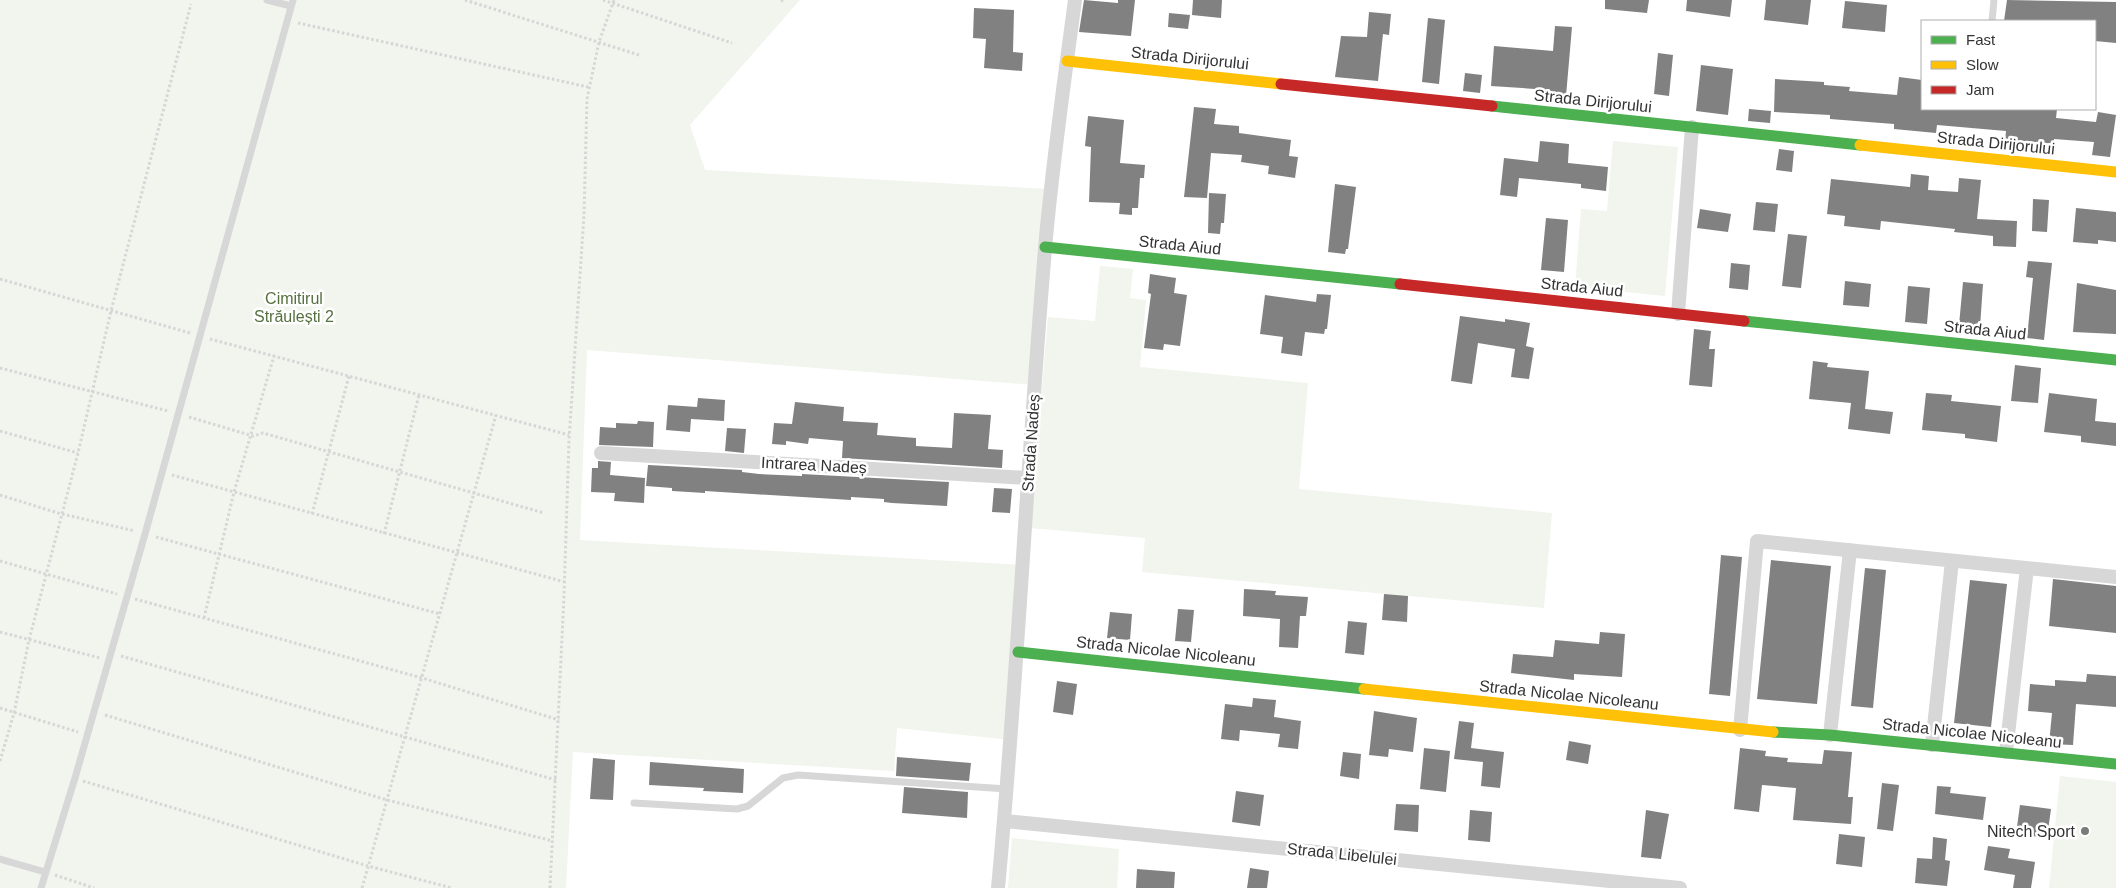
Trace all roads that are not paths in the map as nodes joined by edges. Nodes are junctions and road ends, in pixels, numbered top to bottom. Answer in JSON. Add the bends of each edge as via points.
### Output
{"nodes":[{"id":1,"x":267,"y":0,"type":"edge"},
{"id":2,"x":1074,"y":0,"type":"edge"},
{"id":3,"x":1994,"y":0,"type":"edge"},
{"id":4,"x":292,"y":3,"type":"edge"},
{"id":5,"x":1992,"y":20,"type":"edge"},
{"id":6,"x":1066,"y":61,"type":"junction"},
{"id":7,"x":1692,"y":128,"type":"junction"},
{"id":8,"x":2116,"y":172,"type":"edge"},
{"id":9,"x":1045,"y":248,"type":"junction"},
{"id":10,"x":1678,"y":314,"type":"junction"},
{"id":11,"x":2116,"y":360,"type":"edge"},
{"id":12,"x":601,"y":452,"type":"dead end"},
{"id":13,"x":1028,"y":478,"type":"junction"},
{"id":14,"x":1850,"y":550,"type":"junction"},
{"id":15,"x":1952,"y":561,"type":"junction"},
{"id":16,"x":2027,"y":568,"type":"junction"},
{"id":17,"x":2116,"y":578,"type":"edge"},
{"id":18,"x":1018,"y":652,"type":"junction"},
{"id":19,"x":1740,"y":730,"type":"junction"},
{"id":20,"x":1830,"y":735,"type":"junction"},
{"id":21,"x":1932,"y":745,"type":"junction"},
{"id":22,"x":2006,"y":752,"type":"junction"},
{"id":23,"x":2116,"y":764,"type":"edge"},
{"id":24,"x":1008,"y":788,"type":"junction"},
{"id":25,"x":634,"y":803,"type":"dead end"},
{"id":26,"x":1004,"y":821,"type":"junction"},
{"id":27,"x":0,"y":859,"type":"edge"},
{"id":28,"x":45,"y":872,"type":"junction"},
{"id":29,"x":41,"y":888,"type":"edge"},
{"id":30,"x":998,"y":888,"type":"edge"},
{"id":31,"x":1680,"y":888,"type":"edge"}],
"edges":[{"from":1,"to":4,"type":"lane"},
{"from":2,"to":6,"type":"street","name":"Strada Nadeș"},
{"from":3,"to":5,"type":"lane"},
{"from":4,"to":28,"type":"lane","via":[[145,534]]},
{"from":6,"to":7,"type":"street","name":"Strada Dirijorului"},
{"from":6,"to":9,"type":"street","name":"Strada Nadeș"},
{"from":7,"to":8,"type":"street","name":"Strada Dirijorului"},
{"from":7,"to":10,"type":"street"},
{"from":9,"to":10,"type":"street","name":"Strada Aiud"},
{"from":9,"to":13,"type":"street","name":"Strada Nadeș"},
{"from":10,"to":11,"type":"street","name":"Strada Aiud"},
{"from":12,"to":13,"type":"street","name":"Intrarea Nadeș"},
{"from":13,"to":18,"type":"street","name":"Strada Nadeș"},
{"from":14,"to":15,"type":"street"},
{"from":14,"to":19,"type":"street","via":[[1757,541]]},
{"from":14,"to":20,"type":"street"},
{"from":15,"to":16,"type":"street"},
{"from":15,"to":21,"type":"street"},
{"from":16,"to":17,"type":"street"},
{"from":16,"to":22,"type":"street"},
{"from":18,"to":19,"type":"street","name":"Strada Nicolae Nicoleanu"},
{"from":18,"to":24,"type":"street","name":"Strada Nadeș"},
{"from":19,"to":20,"type":"street","name":"Strada Nicolae Nicoleanu"},
{"from":20,"to":21,"type":"street","name":"Strada Nicolae Nicoleanu"},
{"from":21,"to":22,"type":"street","name":"Strada Nicolae Nicoleanu"},
{"from":22,"to":23,"type":"street","name":"Strada Nicolae Nicoleanu"},
{"from":24,"to":25,"type":"lane","via":[[798,776],[783,778],[748,806],[737,809]]},
{"from":24,"to":26,"type":"street","name":"Strada Nadeș"},
{"from":26,"to":30,"type":"street","name":"Strada Nadeș"},
{"from":26,"to":31,"type":"street","name":"Strada Libelulei"},
{"from":27,"to":28,"type":"lane"},
{"from":28,"to":29,"type":"lane"}]}
